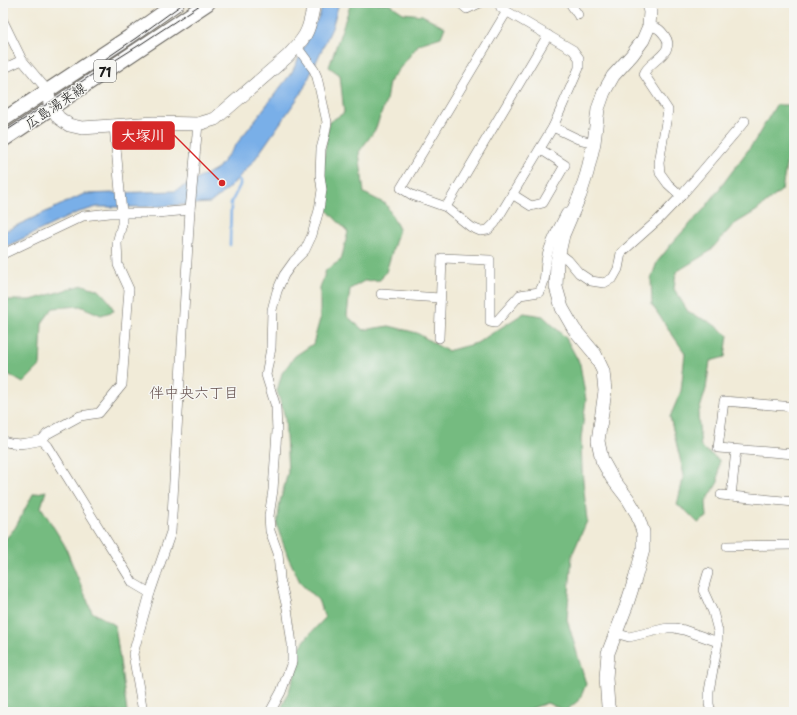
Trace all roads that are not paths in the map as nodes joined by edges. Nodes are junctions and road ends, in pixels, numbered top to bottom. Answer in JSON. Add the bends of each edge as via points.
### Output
{"nodes":[{"id":1,"x":177,"y":3,"type":"edge"},
{"id":2,"x":208,"y":3,"type":"edge"},
{"id":3,"x":314,"y":3,"type":"edge"},
{"id":4,"x":460,"y":3,"type":"edge"},
{"id":5,"x":480,"y":3,"type":"edge"},
{"id":6,"x":498,"y":3,"type":"edge"},
{"id":7,"x":570,"y":3,"type":"edge"},
{"id":8,"x":648,"y":3,"type":"edge"},
{"id":9,"x":506,"y":11,"type":"junction"},
{"id":10,"x":578,"y":15,"type":"dead end"},
{"id":11,"x":3,"y":21,"type":"edge"},
{"id":12,"x":649,"y":26,"type":"junction"},
{"id":13,"x":548,"y":35,"type":"junction"},
{"id":14,"x":298,"y":49,"type":"junction"},
{"id":15,"x":22,"y":60,"type":"junction"},
{"id":16,"x":3,"y":69,"type":"edge"},
{"id":17,"x":47,"y":90,"type":"junction"},
{"id":18,"x":51,"y":107,"type":"junction"},
{"id":19,"x":3,"y":120,"type":"edge"},
{"id":20,"x":745,"y":121,"type":"dead end"},
{"id":21,"x":198,"y":124,"type":"junction"},
{"id":22,"x":114,"y":126,"type":"junction"},
{"id":23,"x":553,"y":127,"type":"junction"},
{"id":24,"x":3,"y":140,"type":"edge"},
{"id":25,"x":594,"y":143,"type":"junction"},
{"id":26,"x":540,"y":149,"type":"junction"},
{"id":27,"x":512,"y":194,"type":"junction"},
{"id":28,"x":681,"y":196,"type":"junction"},
{"id":29,"x":190,"y":207,"type":"junction"},
{"id":30,"x":446,"y":207,"type":"junction"},
{"id":31,"x":122,"y":211,"type":"junction"},
{"id":32,"x":573,"y":214,"type":"junction"},
{"id":33,"x":559,"y":253,"type":"junction"},
{"id":34,"x":3,"y":254,"type":"edge"},
{"id":35,"x":381,"y":294,"type":"dead end"},
{"id":36,"x":440,"y":298,"type":"junction"},
{"id":37,"x":439,"y":338,"type":"dead end"},
{"id":38,"x":794,"y":407,"type":"edge"},
{"id":39,"x":42,"y":440,"type":"junction"},
{"id":40,"x":3,"y":441,"type":"edge"},
{"id":41,"x":736,"y":450,"type":"junction"},
{"id":42,"x":794,"y":454,"type":"edge"},
{"id":43,"x":721,"y":495,"type":"dead end"},
{"id":44,"x":732,"y":496,"type":"junction"},
{"id":45,"x":794,"y":502,"type":"edge"},
{"id":46,"x":794,"y":545,"type":"edge"},
{"id":47,"x":727,"y":546,"type":"dead end"},
{"id":48,"x":708,"y":573,"type":"dead end"},
{"id":49,"x":150,"y":593,"type":"junction"},
{"id":50,"x":615,"y":634,"type":"junction"},
{"id":51,"x":718,"y":642,"type":"junction"},
{"id":52,"x":143,"y":712,"type":"edge"},
{"id":53,"x":270,"y":712,"type":"edge"},
{"id":54,"x":610,"y":712,"type":"edge"},
{"id":55,"x":711,"y":712,"type":"edge"}],
"edges":[{"from":1,"to":17,"type":"main road","name":"広島湯来線","number":"71"},
{"from":2,"to":18,"type":"main road","name":"広島湯来線","number":"71"},
{"from":3,"to":14,"type":"street","via":[[308,30]]},
{"from":4,"to":5,"type":"street","via":[[467,9]]},
{"from":6,"to":9,"type":"street"},
{"from":7,"to":10,"type":"street"},
{"from":8,"to":12,"type":"street"},
{"from":9,"to":13,"type":"street"},
{"from":9,"to":30,"type":"street","via":[[401,188]]},
{"from":11,"to":15,"type":"street"},
{"from":12,"to":25,"type":"street","via":[[643,40],[604,92],[598,109]]},
{"from":12,"to":28,"type":"street","via":[[658,28],[666,38],[667,45],[664,53],[644,74],[668,110],[659,163],[660,173]]},
{"from":13,"to":23,"type":"street","via":[[573,50],[579,58],[579,68]]},
{"from":13,"to":30,"type":"street"},
{"from":14,"to":21,"type":"street","via":[[214,119]]},
{"from":14,"to":53,"type":"street","via":[[317,77],[327,122],[321,149],[322,190],[312,235],[305,250],[284,275],[272,310],[271,348],[266,375],[276,407],[277,431],[269,516],[287,608],[292,662],[281,692]]},
{"from":15,"to":16,"type":"street"},
{"from":15,"to":17,"type":"street"},
{"from":17,"to":18,"type":"street"},
{"from":17,"to":19,"type":"main road","name":"広島湯来線","number":"71"},
{"from":18,"to":22,"type":"street","via":[[59,118],[69,125],[82,128]]},
{"from":18,"to":24,"type":"main road","name":"広島湯来線","number":"71"},
{"from":20,"to":28,"type":"street"},
{"from":21,"to":22,"type":"street","via":[[154,123]]},
{"from":21,"to":29,"type":"street"},
{"from":22,"to":31,"type":"street"},
{"from":23,"to":25,"type":"street","via":[[578,139]]},
{"from":23,"to":26,"type":"street"},
{"from":25,"to":32,"type":"street"},
{"from":26,"to":27,"type":"street"},
{"from":26,"to":27,"type":"street","via":[[565,164],[543,203],[531,206]]},
{"from":27,"to":30,"type":"street","via":[[488,230],[480,231],[471,227]]},
{"from":28,"to":33,"type":"street","via":[[621,252],[618,269],[613,278],[604,283],[591,281],[579,273]]},
{"from":29,"to":31,"type":"street","via":[[157,213]]},
{"from":29,"to":49,"type":"street","via":[[171,532]]},
{"from":31,"to":34,"type":"street","via":[[84,216]]},
{"from":31,"to":39,"type":"street","via":[[122,224],[117,243],[118,265],[129,289],[122,385],[99,413],[80,416]]},
{"from":32,"to":33,"type":"street","via":[[563,235]]},
{"from":32,"to":36,"type":"street","via":[[566,213],[554,236],[547,256],[543,286],[539,292],[520,295],[495,323],[490,322],[490,260],[442,258]]},
{"from":33,"to":50,"type":"street","via":[[556,287],[562,308],[574,329],[595,354],[603,371],[605,390],[598,441],[602,460],[637,514],[643,532],[643,550],[637,572]]},
{"from":35,"to":36,"type":"street"},
{"from":36,"to":37,"type":"street"},
{"from":38,"to":41,"type":"street","via":[[724,401],[718,448]]},
{"from":39,"to":40,"type":"street","via":[[25,444]]},
{"from":39,"to":49,"type":"street","via":[[133,583]]},
{"from":41,"to":42,"type":"street"},
{"from":41,"to":44,"type":"street"},
{"from":43,"to":44,"type":"street"},
{"from":44,"to":45,"type":"street"},
{"from":46,"to":47,"type":"street"},
{"from":48,"to":51,"type":"street","via":[[704,590],[713,612]]},
{"from":49,"to":52,"type":"street","via":[[133,654]]},
{"from":50,"to":51,"type":"street","via":[[629,637],[674,628]]},
{"from":50,"to":54,"type":"street","via":[[608,653],[606,678]]},
{"from":51,"to":55,"type":"street","via":[[709,691]]}]}
